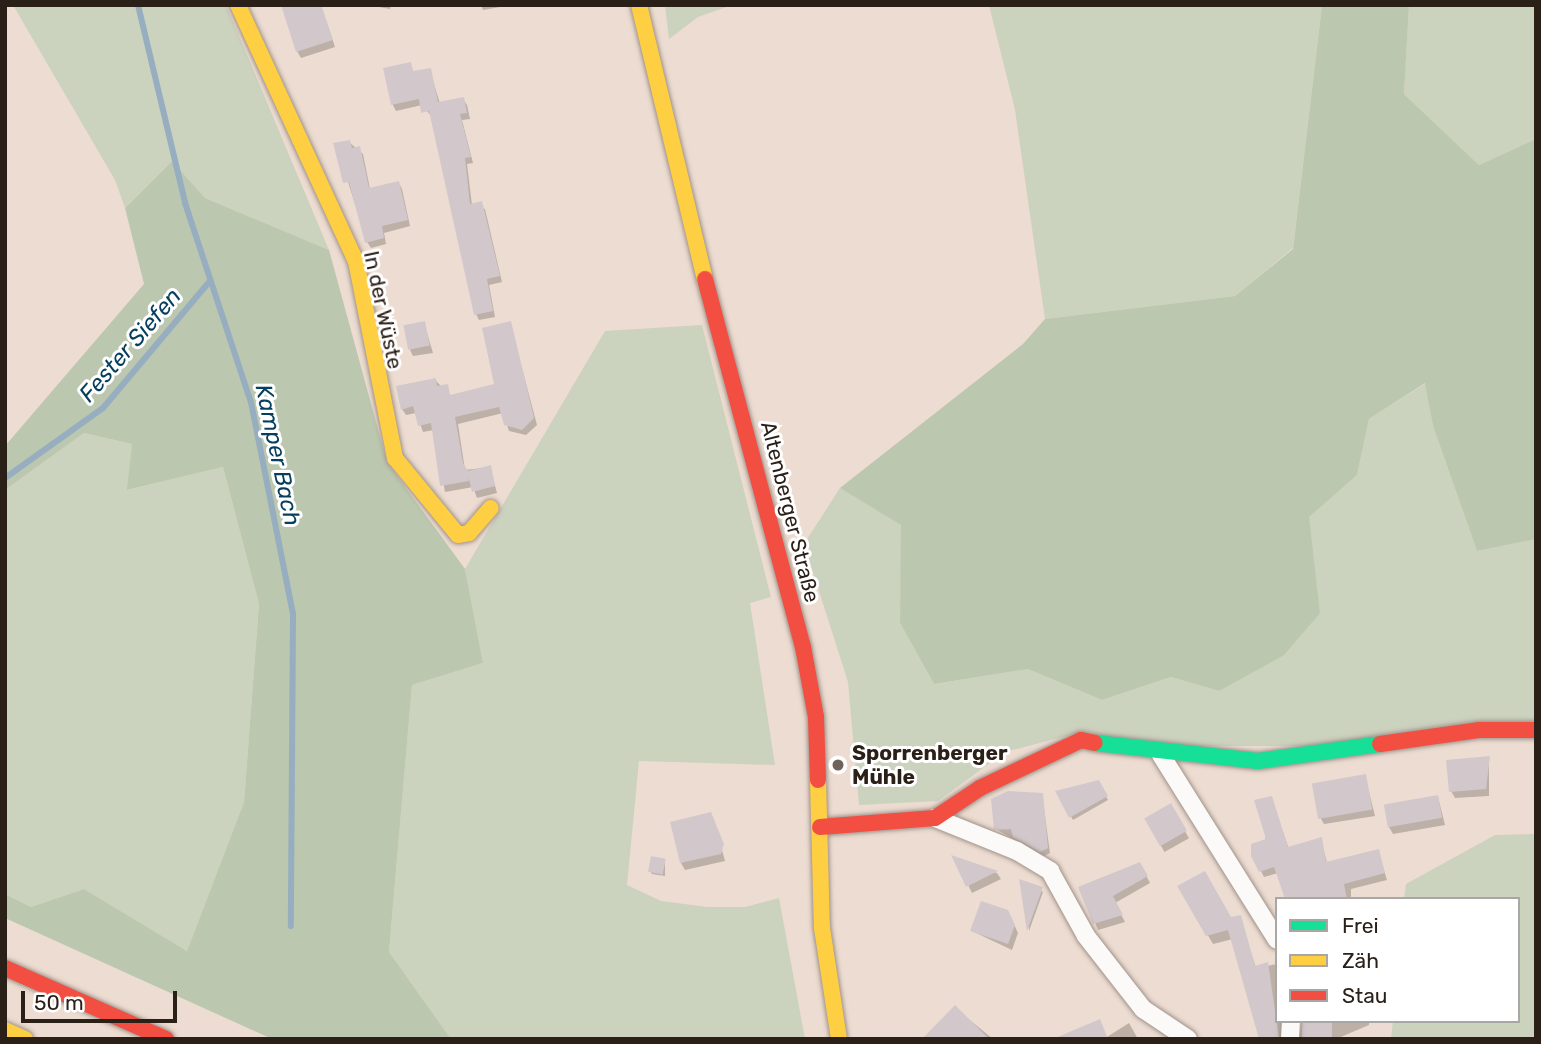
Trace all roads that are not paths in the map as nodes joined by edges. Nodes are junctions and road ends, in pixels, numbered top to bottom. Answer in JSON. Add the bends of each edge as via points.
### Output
{"nodes":[{"id":1,"x":238,"y":5,"type":"edge"},
{"id":2,"x":639,"y":5,"type":"edge"},
{"id":3,"x":491,"y":508,"type":"dead end"},
{"id":4,"x":1536,"y":730,"type":"edge"},
{"id":5,"x":1161,"y":755,"type":"junction"},
{"id":6,"x":935,"y":818,"type":"junction"},
{"id":7,"x":820,"y":827,"type":"junction"},
{"id":8,"x":1275,"y":937,"type":"edge"},
{"id":9,"x":5,"y":968,"type":"edge"},
{"id":10,"x":5,"y":1030,"type":"edge"},
{"id":11,"x":25,"y":1039,"type":"edge"},
{"id":12,"x":166,"y":1039,"type":"edge"},
{"id":13,"x":839,"y":1039,"type":"edge"},
{"id":14,"x":1188,"y":1039,"type":"edge"}],
"edges":[{"from":1,"to":3,"type":"main road","name":"In der Wüste","via":[[356,261],[395,458],[458,536],[470,533]]},
{"from":2,"to":7,"type":"main road","name":"Altenberger Straße","via":[[668,140],[803,647],[816,717]]},
{"from":4,"to":5,"type":"main road","via":[[1480,730],[1291,759]]},
{"from":5,"to":6,"type":"main road","via":[[1081,740],[980,788]]},
{"from":5,"to":8,"type":"street"},
{"from":6,"to":7,"type":"main road"},
{"from":6,"to":14,"type":"street","via":[[1050,871],[1086,936],[1143,1009]]},
{"from":7,"to":13,"type":"main road","name":"Altenberger Straße","via":[[823,941]]},
{"from":9,"to":12,"type":"main road"},
{"from":10,"to":11,"type":"main road"}]}
